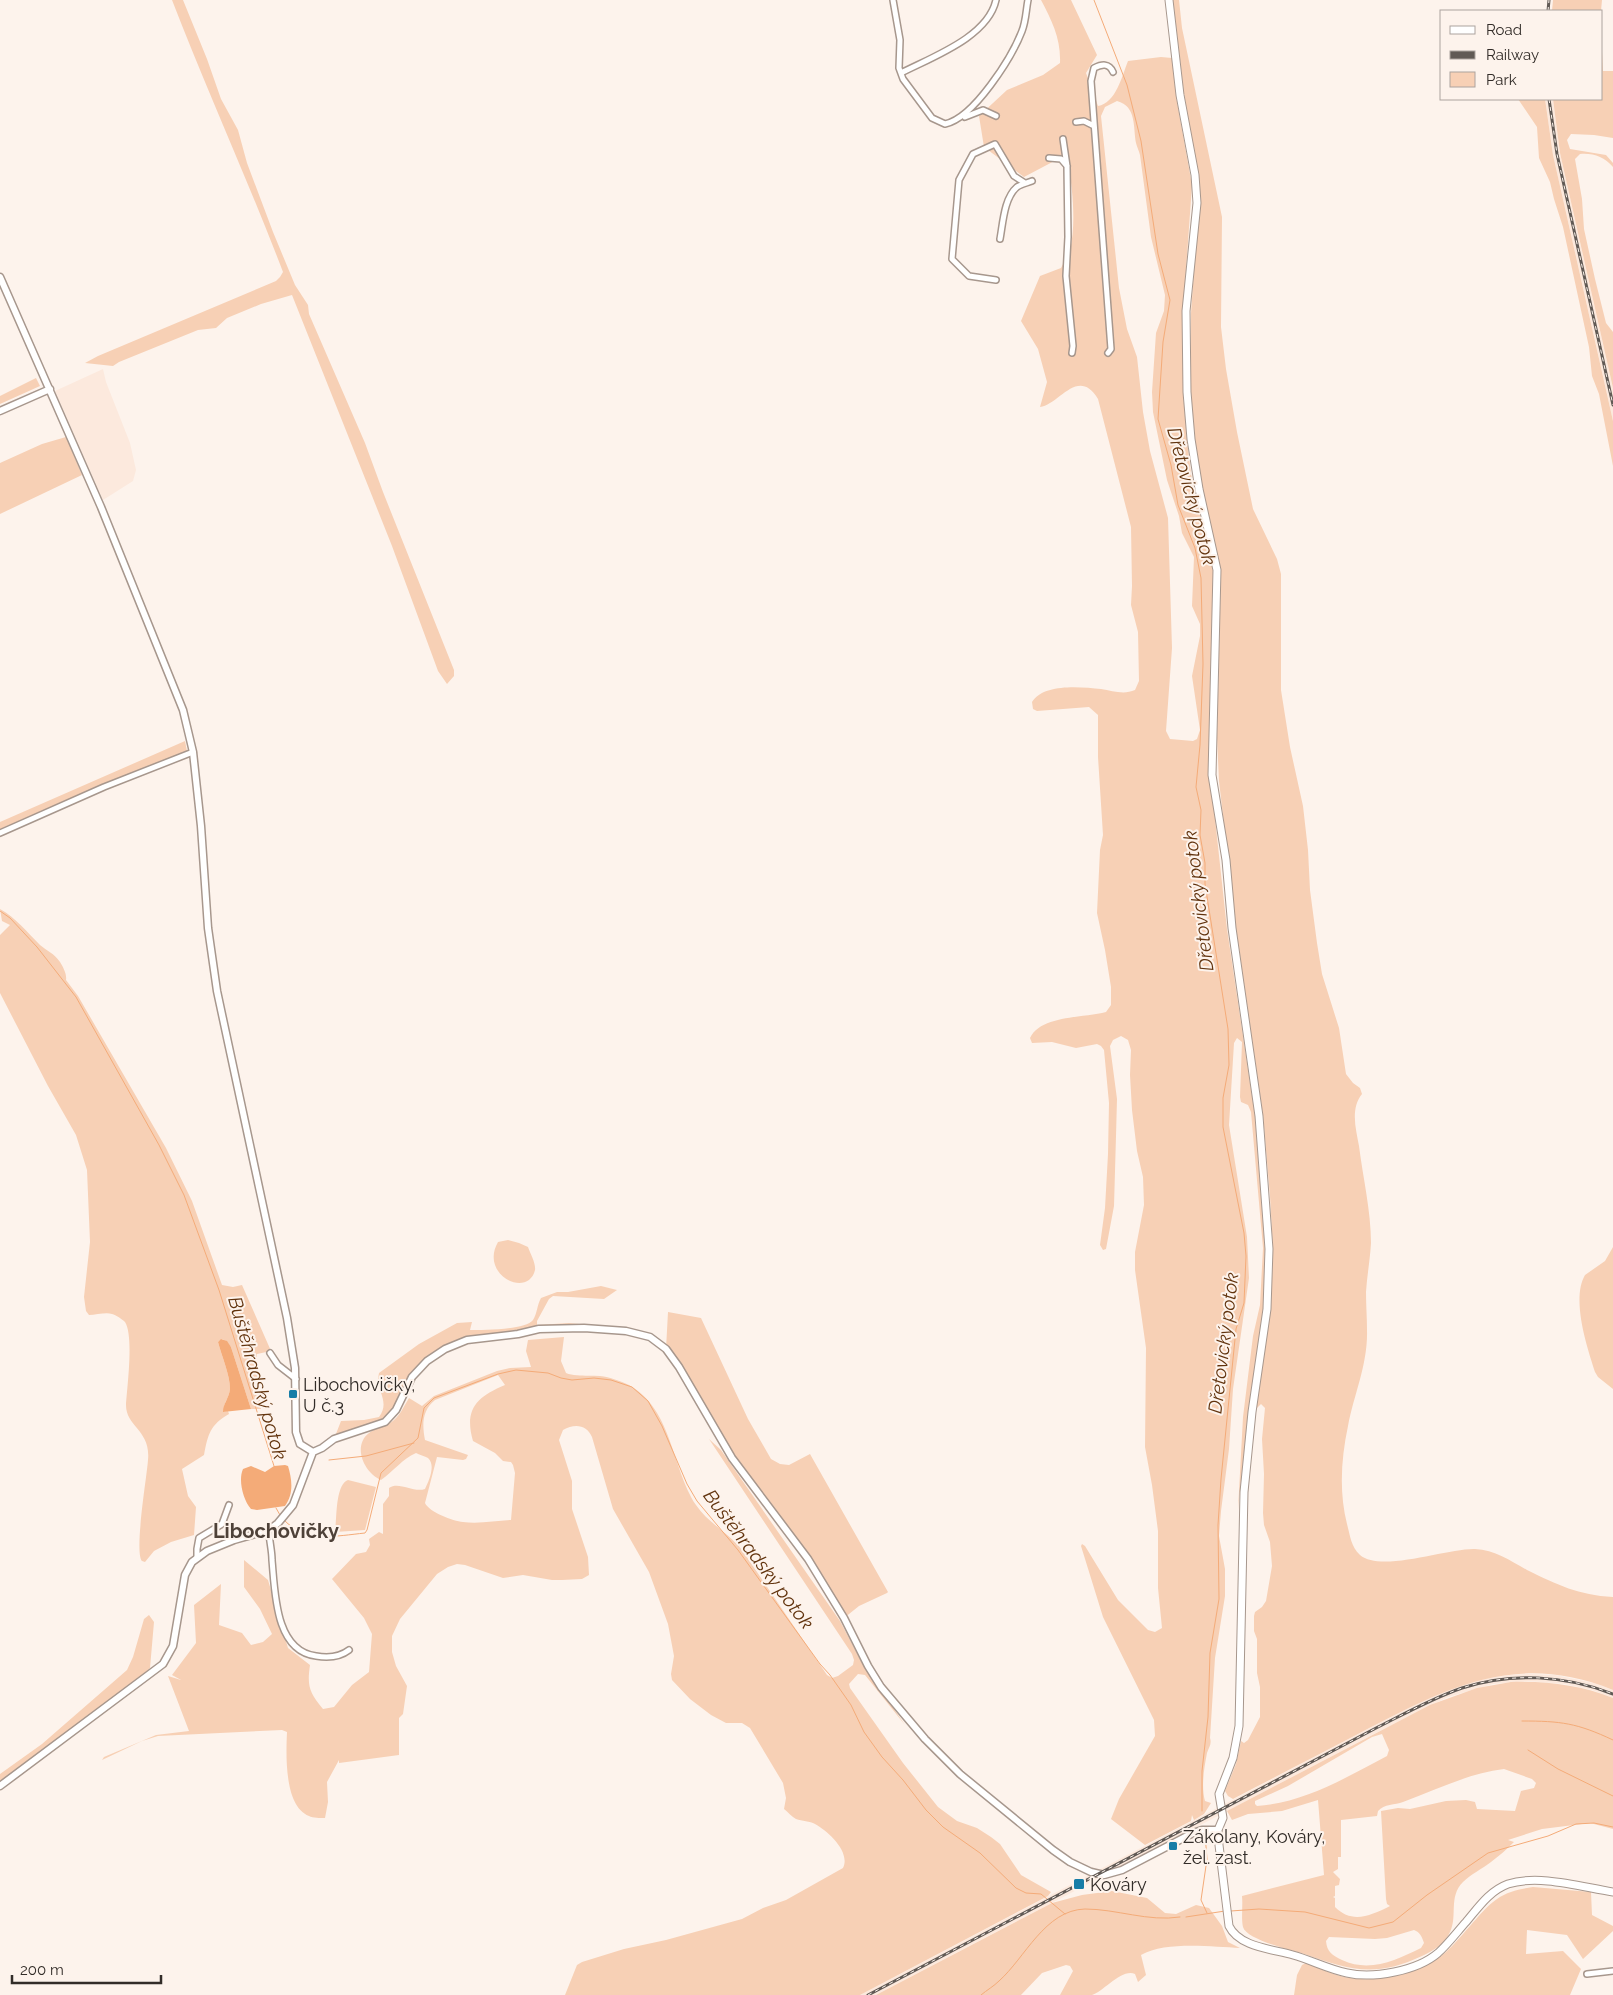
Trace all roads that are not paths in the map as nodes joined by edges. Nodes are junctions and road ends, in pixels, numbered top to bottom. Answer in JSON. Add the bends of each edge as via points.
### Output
{"nodes":[{"id":1,"x":893,"y":0,"type":"edge"},
{"id":2,"x":996,"y":0,"type":"edge"},
{"id":3,"x":1028,"y":0,"type":"edge"},
{"id":4,"x":1169,"y":0,"type":"edge"},
{"id":5,"x":1114,"y":72,"type":"dead end"},
{"id":6,"x":901,"y":73,"type":"junction"},
{"id":7,"x":996,"y":116,"type":"dead end"},
{"id":8,"x":956,"y":121,"type":"junction"},
{"id":9,"x":1076,"y":122,"type":"dead end"},
{"id":10,"x":1094,"y":127,"type":"junction"},
{"id":11,"x":1063,"y":139,"type":"dead end"},
{"id":12,"x":1049,"y":158,"type":"dead end"},
{"id":13,"x":1067,"y":166,"type":"junction"},
{"id":14,"x":1032,"y":181,"type":"dead end"},
{"id":15,"x":1025,"y":183,"type":"junction"},
{"id":16,"x":1000,"y":239,"type":"dead end"},
{"id":17,"x":0,"y":277,"type":"edge"},
{"id":18,"x":996,"y":280,"type":"dead end"},
{"id":19,"x":1072,"y":353,"type":"dead end"},
{"id":20,"x":1108,"y":353,"type":"dead end"},
{"id":21,"x":50,"y":389,"type":"junction"},
{"id":22,"x":0,"y":411,"type":"edge"},
{"id":23,"x":193,"y":752,"type":"junction"},
{"id":24,"x":0,"y":833,"type":"edge"},
{"id":25,"x":270,"y":1352,"type":"dead end"},
{"id":26,"x":296,"y":1379,"type":"junction"},
{"id":27,"x":313,"y":1452,"type":"junction"},
{"id":28,"x":229,"y":1506,"type":"dead end"},
{"id":29,"x":269,"y":1530,"type":"junction"},
{"id":30,"x":198,"y":1557,"type":"junction"},
{"id":31,"x":349,"y":1650,"type":"dead end"},
{"id":32,"x":0,"y":1786,"type":"edge"},
{"id":33,"x":1218,"y":1830,"type":"junction"},
{"id":34,"x":1613,"y":1892,"type":"edge"},
{"id":35,"x":1613,"y":1971,"type":"edge"},
{"id":36,"x":1587,"y":1974,"type":"dead end"}],
"edges":[{"from":1,"to":6,"type":"street","via":[[900,40]]},
{"from":2,"to":6,"type":"street","via":[[992,14],[974,34]]},
{"from":3,"to":8,"type":"street","via":[[1022,30],[1000,71],[977,104]]},
{"from":4,"to":33,"type":"main road","via":[[1196,194],[1186,311],[1191,440],[1217,570],[1212,775],[1259,1116],[1269,1249],[1267,1309],[1244,1492],[1239,1726],[1233,1758],[1220,1794],[1223,1818]]},
{"from":5,"to":10,"type":"street","via":[[1103,64],[1092,72]]},
{"from":6,"to":8,"type":"street","via":[[932,118],[945,124]]},
{"from":7,"to":8,"type":"street","via":[[983,110]]},
{"from":9,"to":10,"type":"street","via":[[1084,121]]},
{"from":10,"to":20,"type":"street","via":[[1111,349]]},
{"from":11,"to":13,"type":"street"},
{"from":12,"to":13,"type":"street","via":[[1061,159]]},
{"from":13,"to":19,"type":"street","via":[[1066,276]]},
{"from":14,"to":15,"type":"street"},
{"from":15,"to":16,"type":"street","via":[[1014,190],[1008,203]]},
{"from":15,"to":18,"type":"street","via":[[1014,176],[995,144],[973,154],[959,180],[952,259],[969,276]]},
{"from":17,"to":21,"type":"street"},
{"from":21,"to":22,"type":"street"},
{"from":21,"to":23,"type":"street","via":[[183,710]]},
{"from":23,"to":24,"type":"street"},
{"from":23,"to":26,"type":"street","via":[[208,928],[217,992],[287,1318]]},
{"from":25,"to":26,"type":"street","via":[[278,1365]]},
{"from":26,"to":27,"type":"street","via":[[297,1438],[304,1448]]},
{"from":27,"to":29,"type":"street","via":[[292,1505]]},
{"from":27,"to":33,"type":"street","via":[[334,1439],[385,1422],[396,1410],[412,1377],[427,1361],[467,1340],[539,1329],[584,1328],[626,1331],[650,1337],[666,1349],[680,1367],[732,1458],[808,1559],[881,1687],[925,1739],[980,1792],[1070,1862],[1104,1875],[1122,1870],[1193,1833]]},
{"from":28,"to":30,"type":"street","via":[[222,1524],[199,1538]]},
{"from":29,"to":30,"type":"street","via":[[224,1544]]},
{"from":29,"to":31,"type":"street","via":[[274,1591],[290,1642],[313,1656],[330,1657]]},
{"from":30,"to":32,"type":"street","via":[[185,1575],[173,1646],[162,1664]]},
{"from":33,"to":34,"type":"main road","via":[[1227,1917],[1232,1934],[1243,1941],[1347,1973],[1372,1975],[1398,1970],[1435,1955],[1489,1895],[1505,1885],[1536,1880]]},
{"from":35,"to":36,"type":"street"}]}
